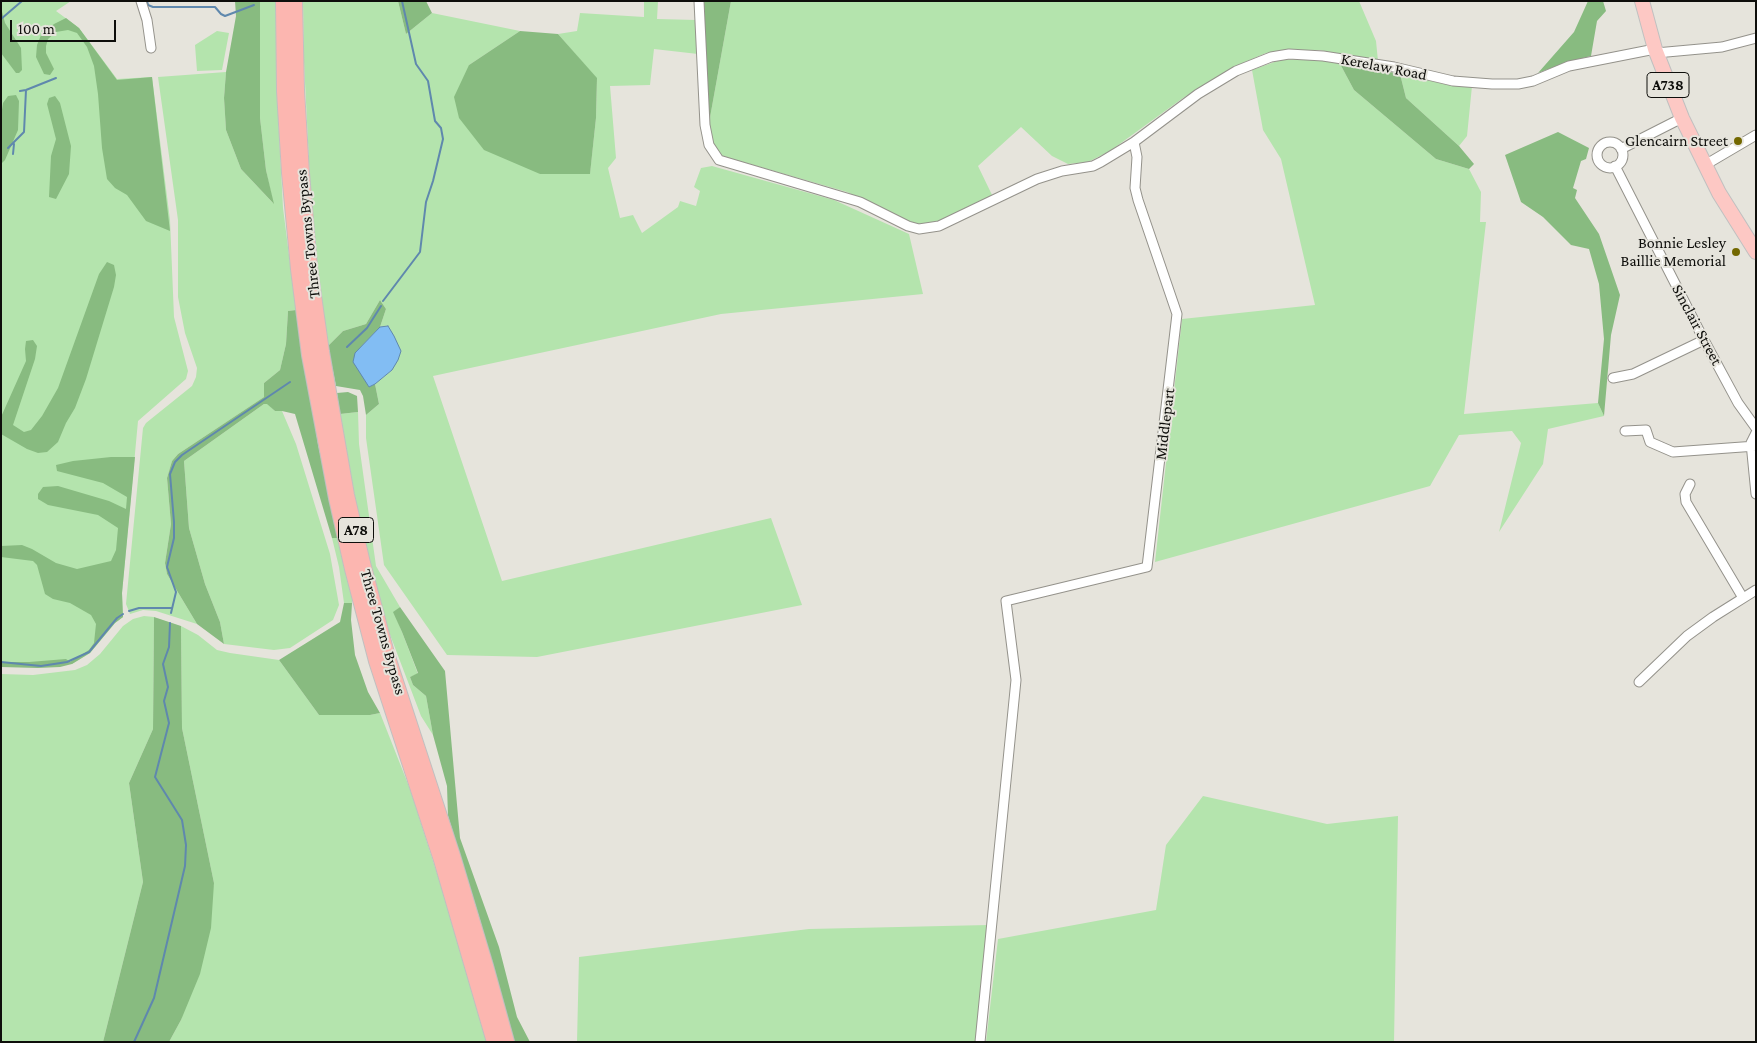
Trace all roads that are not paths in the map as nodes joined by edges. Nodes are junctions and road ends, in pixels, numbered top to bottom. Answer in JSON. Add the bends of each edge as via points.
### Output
{"nodes":[{"id":1,"x":141,"y":1,"type":"edge"},
{"id":2,"x":283,"y":1,"type":"edge"},
{"id":3,"x":295,"y":1,"type":"edge"},
{"id":4,"x":699,"y":1,"type":"edge"},
{"id":5,"x":1642,"y":1,"type":"edge"},
{"id":6,"x":1756,"y":38,"type":"edge"},
{"id":7,"x":151,"y":48,"type":"dead end"},
{"id":8,"x":1656,"y":51,"type":"junction"},
{"id":9,"x":1682,"y":118,"type":"junction"},
{"id":10,"x":1756,"y":135,"type":"edge"},
{"id":11,"x":1134,"y":142,"type":"junction"},
{"id":12,"x":1621,"y":149,"type":"junction"},
{"id":13,"x":1705,"y":165,"type":"junction"},
{"id":14,"x":1615,"y":166,"type":"junction"},
{"id":15,"x":1756,"y":252,"type":"edge"},
{"id":16,"x":1704,"y":340,"type":"junction"},
{"id":17,"x":1613,"y":378,"type":"dead end"},
{"id":18,"x":1756,"y":428,"type":"edge"},
{"id":19,"x":1625,"y":431,"type":"dead end"},
{"id":20,"x":1756,"y":433,"type":"edge"},
{"id":21,"x":1754,"y":446,"type":"edge"},
{"id":22,"x":1690,"y":484,"type":"dead end"},
{"id":23,"x":1756,"y":494,"type":"edge"},
{"id":24,"x":1756,"y":590,"type":"edge"},
{"id":25,"x":1743,"y":598,"type":"junction"},
{"id":26,"x":1639,"y":682,"type":"dead end"},
{"id":27,"x":494,"y":1042,"type":"edge"},
{"id":28,"x":507,"y":1042,"type":"edge"},
{"id":29,"x":980,"y":1042,"type":"edge"}],
"edges":[{"from":1,"to":7,"type":"street"},
{"from":2,"to":27,"type":"highway","name":"Three Towns Bypass","number":"A78","via":[[288,173],[298,269],[309,355],[334,490],[376,661],[444,869]]},
{"from":3,"to":28,"type":"highway","name":"Three Towns Bypass","number":"A78","via":[[300,136],[310,267],[347,495],[388,657],[453,856]]},
{"from":4,"to":11,"type":"street","name":"Kerelaw Road","via":[[705,125],[709,145],[719,160],[860,202],[908,226],[919,229],[938,226],[1037,179],[1093,166]]},
{"from":5,"to":8,"type":"main road","number":"A738"},
{"from":6,"to":8,"type":"street","name":"Kerelaw Road","via":[[1722,47]]},
{"from":8,"to":9,"type":"main road","number":"A738"},
{"from":8,"to":11,"type":"street","name":"Kerelaw Road","via":[[1569,66],[1518,84],[1454,80],[1322,56],[1289,54],[1271,57],[1236,71],[1198,94]]},
{"from":9,"to":12,"type":"street"},
{"from":9,"to":13,"type":"main road","number":"A738"},
{"from":10,"to":13,"type":"street"},
{"from":11,"to":29,"type":"street","name":"Middlepart","via":[[1137,157],[1135,188],[1177,314],[1147,567],[1006,601],[1016,680]]},
{"from":12,"to":14,"type":"street","via":[[1621,161]]},
{"from":12,"to":14,"type":"street","via":[[1608,143],[1598,149],[1601,164],[1610,168]]},
{"from":13,"to":15,"type":"main road","number":"A738"},
{"from":14,"to":16,"type":"street","name":"Sinclair Street"},
{"from":16,"to":17,"type":"street","via":[[1633,374]]},
{"from":16,"to":18,"type":"street","name":"Sinclair Street","via":[[1738,403]]},
{"from":19,"to":21,"type":"street","via":[[1646,430],[1650,442],[1674,452]]},
{"from":20,"to":21,"type":"street","via":[[1751,443]]},
{"from":21,"to":23,"type":"street"},
{"from":22,"to":25,"type":"street","via":[[1686,502]]},
{"from":24,"to":25,"type":"street"},
{"from":25,"to":26,"type":"street","via":[[1687,636]]}]}
